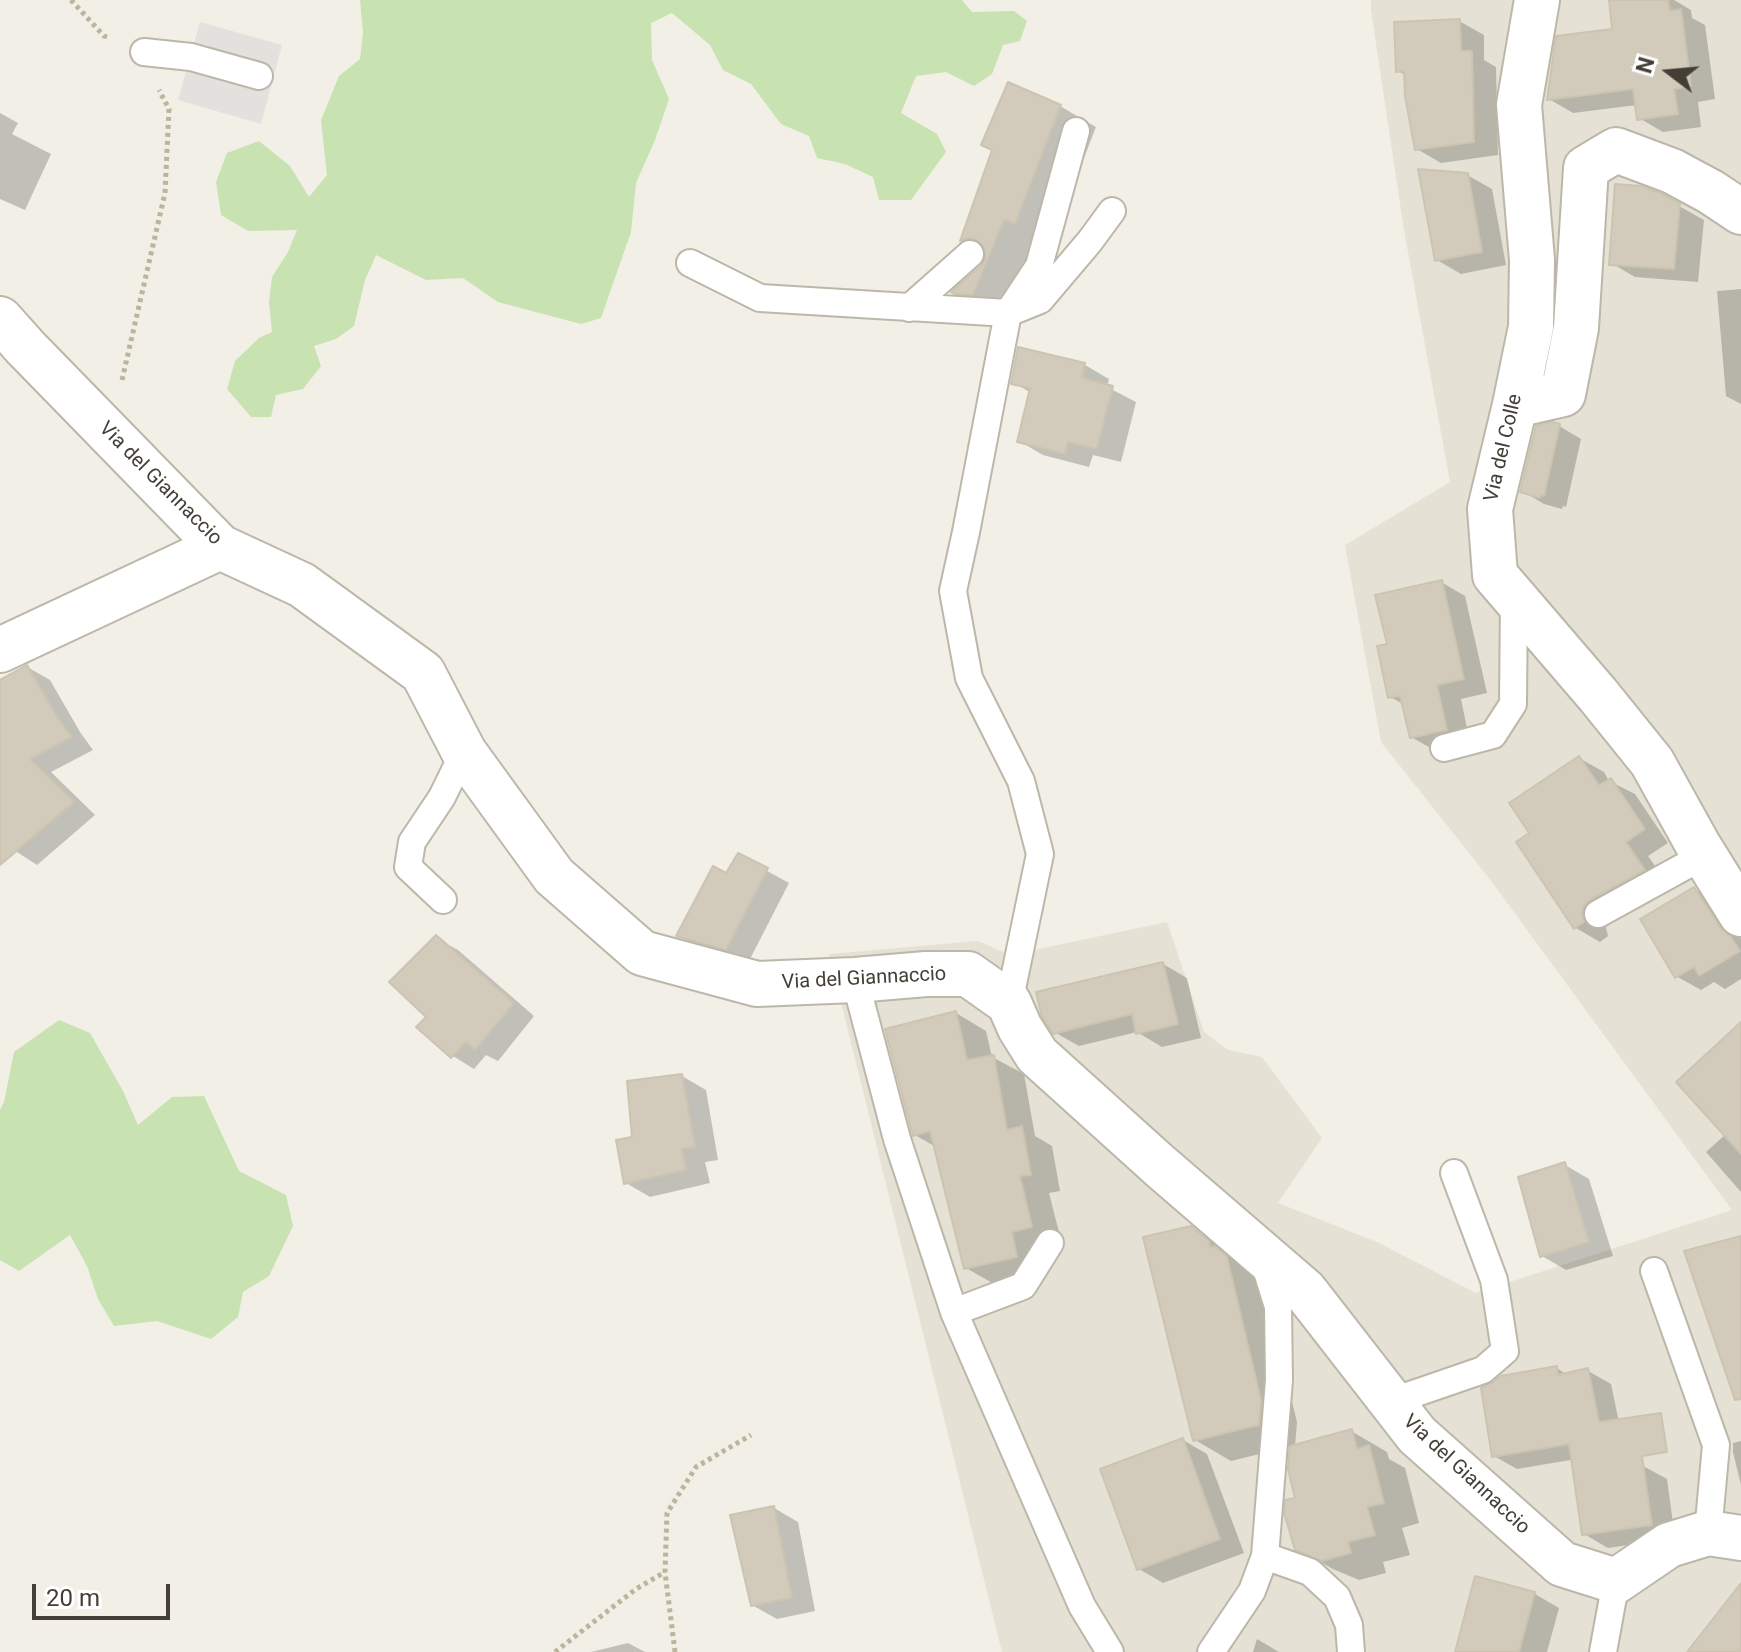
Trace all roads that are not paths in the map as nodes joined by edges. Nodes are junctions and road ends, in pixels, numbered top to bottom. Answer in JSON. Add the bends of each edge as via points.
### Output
{"nodes":[{"id":1,"x":1537,"y":0,"type":"edge"},
{"id":2,"x":144,"y":52,"type":"road end"},
{"id":3,"x":259,"y":76,"type":"dead end"},
{"id":4,"x":1076,"y":131,"type":"dead end"},
{"id":5,"x":1112,"y":211,"type":"dead end"},
{"id":6,"x":1741,"y":212,"type":"edge"},
{"id":7,"x":970,"y":254,"type":"dead end"},
{"id":8,"x":690,"y":263,"type":"dead end"},
{"id":9,"x":909,"y":308,"type":"junction"},
{"id":10,"x":1008,"y":313,"type":"junction"},
{"id":11,"x":0,"y":319,"type":"edge"},
{"id":12,"x":1515,"y":405,"type":"junction"},
{"id":13,"x":220,"y":547,"type":"junction"},
{"id":14,"x":1514,"y":596,"type":"junction"},
{"id":15,"x":0,"y":650,"type":"edge"},
{"id":16,"x":1444,"y":748,"type":"dead end"},
{"id":17,"x":464,"y":752,"type":"junction"},
{"id":18,"x":1705,"y":855,"type":"junction"},
{"id":19,"x":443,"y":900,"type":"dead end"},
{"id":20,"x":1598,"y":914,"type":"dead end"},
{"id":21,"x":1741,"y":914,"type":"edge"},
{"id":22,"x":855,"y":980,"type":"junction"},
{"id":23,"x":1009,"y":1003,"type":"junction"},
{"id":24,"x":1454,"y":1173,"type":"dead end"},
{"id":25,"x":1050,"y":1243,"type":"dead end"},
{"id":26,"x":1262,"y":1255,"type":"junction"},
{"id":27,"x":1654,"y":1271,"type":"dead end"},
{"id":28,"x":954,"y":1312,"type":"junction"},
{"id":29,"x":1390,"y":1402,"type":"junction"},
{"id":30,"x":1724,"y":1535,"type":"edge"},
{"id":31,"x":1265,"y":1556,"type":"junction"},
{"id":32,"x":1616,"y":1581,"type":"junction"},
{"id":33,"x":1110,"y":1652,"type":"edge"},
{"id":34,"x":1211,"y":1652,"type":"edge"},
{"id":35,"x":1351,"y":1652,"type":"edge"},
{"id":36,"x":1603,"y":1652,"type":"edge"}],
"edges":[{"from":1,"to":12,"type":"street","name":"Via del Colle","via":[[1519,105],[1532,260],[1531,327]]},
{"from":2,"to":3,"type":"lane","via":[[191,57]]},
{"from":4,"to":10,"type":"lane","via":[[1039,266]]},
{"from":5,"to":10,"type":"lane","via":[[1040,300]]},
{"from":6,"to":12,"type":"street","via":[[1672,171],[1616,150],[1586,168],[1576,328],[1563,394]]},
{"from":7,"to":9,"type":"lane"},
{"from":8,"to":9,"type":"lane","via":[[760,298]]},
{"from":9,"to":10,"type":"lane"},
{"from":10,"to":23,"type":"lane","via":[[953,591],[969,678],[1021,781],[1040,854]]},
{"from":11,"to":13,"type":"street","name":"Via del Giannaccio"},
{"from":12,"to":14,"type":"street","name":"Via del Colle","via":[[1490,509],[1495,575]]},
{"from":13,"to":15,"type":"street"},
{"from":13,"to":17,"type":"street","name":"Via del Giannaccio","via":[[302,585],[423,673]]},
{"from":14,"to":16,"type":"lane","via":[[1513,704],[1493,735]]},
{"from":14,"to":18,"type":"street","name":"Via del Colle","via":[[1652,762]]},
{"from":17,"to":19,"type":"lane","via":[[412,842],[408,867]]},
{"from":17,"to":22,"type":"street","name":"Via del Giannaccio","via":[[554,876],[642,953],[757,984]]},
{"from":18,"to":20,"type":"lane"},
{"from":18,"to":21,"type":"street","name":"Via del Colle"},
{"from":22,"to":23,"type":"street","name":"Via del Giannaccio","via":[[968,974]]},
{"from":22,"to":28,"type":"lane","via":[[897,1139]]},
{"from":23,"to":26,"type":"street","name":"Via del Giannaccio","via":[[1037,1055]]},
{"from":24,"to":29,"type":"lane","via":[[1494,1280],[1505,1351],[1483,1370]]},
{"from":25,"to":28,"type":"lane","via":[[1023,1286]]},
{"from":26,"to":29,"type":"street","name":"Via del Giannaccio","via":[[1305,1291]]},
{"from":26,"to":31,"type":"lane","via":[[1278,1307],[1279,1380]]},
{"from":27,"to":30,"type":"lane","via":[[1716,1445]]},
{"from":28,"to":33,"type":"lane","via":[[1082,1606]]},
{"from":29,"to":32,"type":"street","name":"Via del Giannaccio","via":[[1417,1435],[1562,1564]]},
{"from":30,"to":32,"type":"street","via":[[1669,1545]]},
{"from":31,"to":34,"type":"lane","via":[[1252,1591]]},
{"from":31,"to":35,"type":"lane","via":[[1310,1572],[1337,1597],[1349,1625]]},
{"from":32,"to":36,"type":"lane"}]}
